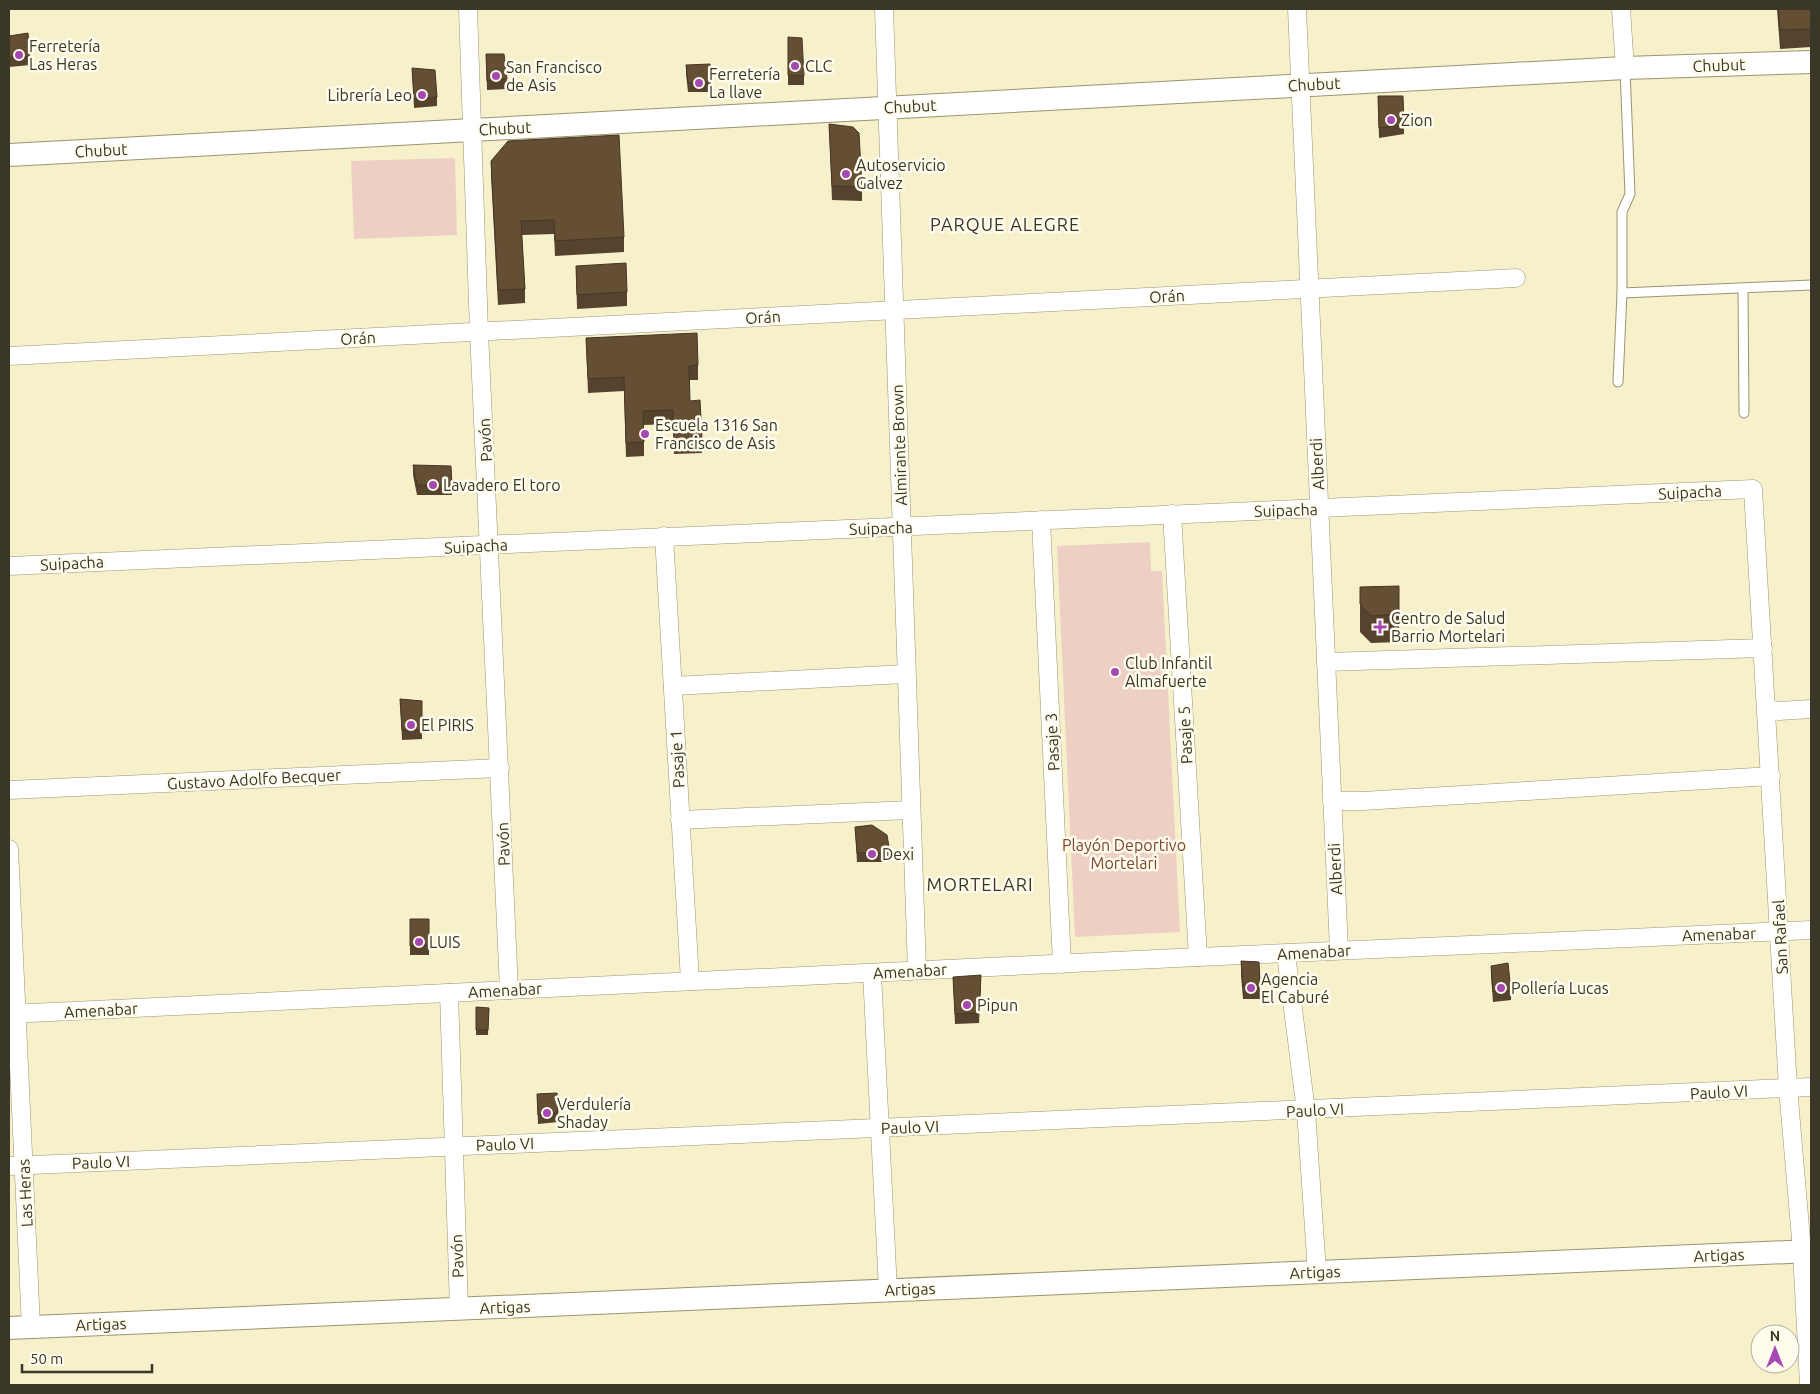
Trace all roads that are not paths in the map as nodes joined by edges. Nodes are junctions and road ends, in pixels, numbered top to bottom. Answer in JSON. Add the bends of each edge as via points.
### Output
{"nodes":[{"id":1,"x":468,"y":9,"type":"edge"},
{"id":2,"x":884,"y":9,"type":"edge"},
{"id":3,"x":1297,"y":9,"type":"edge"},
{"id":4,"x":1621,"y":9,"type":"edge"},
{"id":5,"x":1811,"y":62,"type":"edge"},
{"id":6,"x":1625,"y":68,"type":"junction"},
{"id":7,"x":1300,"y":85,"type":"junction"},
{"id":8,"x":887,"y":107,"type":"junction"},
{"id":9,"x":473,"y":130,"type":"junction"},
{"id":10,"x":9,"y":155,"type":"edge"},
{"id":11,"x":1516,"y":278,"type":"dead end"},
{"id":12,"x":1811,"y":285,"type":"edge"},
{"id":13,"x":1310,"y":288,"type":"junction"},
{"id":14,"x":1743,"y":288,"type":"junction"},
{"id":15,"x":1622,"y":292,"type":"junction"},
{"id":16,"x":894,"y":310,"type":"junction"},
{"id":17,"x":479,"y":332,"type":"junction"},
{"id":18,"x":9,"y":356,"type":"edge"},
{"id":19,"x":1618,"y":382,"type":"dead end"},
{"id":20,"x":1744,"y":413,"type":"dead end"},
{"id":21,"x":1753,"y":490,"type":"joint"},
{"id":22,"x":1319,"y":509,"type":"junction"},
{"id":23,"x":1172,"y":514,"type":"junction"},
{"id":24,"x":1042,"y":520,"type":"junction"},
{"id":25,"x":901,"y":527,"type":"junction"},
{"id":26,"x":664,"y":536,"type":"junction"},
{"id":27,"x":490,"y":545,"type":"junction"},
{"id":28,"x":9,"y":566,"type":"edge"},
{"id":29,"x":1763,"y":648,"type":"junction"},
{"id":30,"x":1326,"y":662,"type":"junction"},
{"id":31,"x":906,"y":674,"type":"junction"},
{"id":32,"x":673,"y":686,"type":"junction"},
{"id":33,"x":1767,"y":709,"type":"junction"},
{"id":34,"x":1811,"y":709,"type":"edge"},
{"id":35,"x":500,"y":768,"type":"junction"},
{"id":36,"x":1771,"y":776,"type":"junction"},
{"id":37,"x":9,"y":790,"type":"edge"},
{"id":38,"x":1332,"y":801,"type":"junction"},
{"id":39,"x":911,"y":810,"type":"junction"},
{"id":40,"x":680,"y":820,"type":"junction"},
{"id":41,"x":9,"y":849,"type":"edge"},
{"id":42,"x":1811,"y":930,"type":"edge"},
{"id":43,"x":1780,"y":931,"type":"junction"},
{"id":44,"x":1339,"y":950,"type":"junction"},
{"id":45,"x":1286,"y":954,"type":"junction"},
{"id":46,"x":1198,"y":957,"type":"junction"},
{"id":47,"x":1062,"y":964,"type":"junction"},
{"id":48,"x":917,"y":970,"type":"junction"},
{"id":49,"x":872,"y":973,"type":"junction"},
{"id":50,"x":690,"y":981,"type":"junction"},
{"id":51,"x":509,"y":990,"type":"junction"},
{"id":52,"x":449,"y":993,"type":"junction"},
{"id":53,"x":12,"y":1014,"type":"edge"},
{"id":54,"x":1788,"y":1088,"type":"junction"},
{"id":55,"x":1811,"y":1088,"type":"edge"},
{"id":56,"x":1306,"y":1110,"type":"junction"},
{"id":57,"x":880,"y":1129,"type":"junction"},
{"id":58,"x":454,"y":1147,"type":"junction"},
{"id":59,"x":16,"y":1165,"type":"edge"},
{"id":60,"x":1807,"y":1251,"type":"edge"},
{"id":61,"x":1317,"y":1272,"type":"junction"},
{"id":62,"x":888,"y":1290,"type":"junction"},
{"id":63,"x":459,"y":1309,"type":"junction"},
{"id":64,"x":31,"y":1327,"type":"junction"},
{"id":65,"x":9,"y":1328,"type":"edge"},
{"id":66,"x":1808,"y":1385,"type":"edge"}],
"edges":[{"from":1,"to":9,"type":"street","name":"Pavón"},
{"from":2,"to":8,"type":"street","name":"Almirante Brown"},
{"from":3,"to":7,"type":"street","name":"Alberdi"},
{"from":4,"to":6,"type":"street"},
{"from":5,"to":6,"type":"street","name":"Chubut"},
{"from":6,"to":7,"type":"street","name":"Chubut"},
{"from":6,"to":15,"type":"lane","via":[[1630,194],[1622,212]]},
{"from":7,"to":8,"type":"street","name":"Chubut"},
{"from":7,"to":13,"type":"street","name":"Alberdi"},
{"from":8,"to":9,"type":"street","name":"Chubut"},
{"from":8,"to":16,"type":"street","name":"Almirante Brown"},
{"from":9,"to":10,"type":"street","name":"Chubut"},
{"from":9,"to":17,"type":"street","name":"Pavón"},
{"from":11,"to":13,"type":"street","name":"Orán"},
{"from":12,"to":14,"type":"lane"},
{"from":13,"to":16,"type":"street","name":"Orán"},
{"from":13,"to":22,"type":"street","name":"Alberdi"},
{"from":14,"to":15,"type":"lane"},
{"from":14,"to":20,"type":"lane"},
{"from":15,"to":19,"type":"lane"},
{"from":16,"to":17,"type":"street","name":"Orán"},
{"from":16,"to":25,"type":"street","name":"Almirante Brown"},
{"from":17,"to":18,"type":"street","name":"Orán"},
{"from":17,"to":27,"type":"street","name":"Pavón"},
{"from":21,"to":22,"type":"street","name":"Suipacha"},
{"from":21,"to":29,"type":"street","name":"San Rafael"},
{"from":22,"to":23,"type":"street","name":"Suipacha"},
{"from":22,"to":30,"type":"street","name":"Alberdi"},
{"from":23,"to":24,"type":"street","name":"Suipacha"},
{"from":23,"to":46,"type":"street","name":"Pasaje 5"},
{"from":24,"to":25,"type":"street","name":"Suipacha"},
{"from":24,"to":47,"type":"street","name":"Pasaje 3"},
{"from":25,"to":26,"type":"street","name":"Suipacha"},
{"from":25,"to":31,"type":"street","name":"Almirante Brown"},
{"from":26,"to":27,"type":"street","name":"Suipacha"},
{"from":26,"to":32,"type":"street","name":"Pasaje 1"},
{"from":27,"to":28,"type":"street","name":"Suipacha"},
{"from":27,"to":35,"type":"street","name":"Pavón"},
{"from":29,"to":30,"type":"street"},
{"from":29,"to":33,"type":"street","name":"San Rafael"},
{"from":30,"to":38,"type":"street","name":"Alberdi"},
{"from":31,"to":32,"type":"street"},
{"from":31,"to":39,"type":"street","name":"Almirante Brown"},
{"from":32,"to":40,"type":"street","name":"Pasaje 1"},
{"from":33,"to":34,"type":"street"},
{"from":33,"to":36,"type":"street","name":"San Rafael"},
{"from":35,"to":37,"type":"street","name":"Gustavo Adolfo Becquer"},
{"from":35,"to":51,"type":"street","name":"Pavón"},
{"from":36,"to":38,"type":"street"},
{"from":36,"to":43,"type":"street","name":"San Rafael"},
{"from":38,"to":44,"type":"street","name":"Alberdi"},
{"from":39,"to":40,"type":"street"},
{"from":39,"to":48,"type":"street","name":"Almirante Brown"},
{"from":40,"to":50,"type":"street","name":"Pasaje 1"},
{"from":41,"to":53,"type":"street","name":"Las Heras"},
{"from":42,"to":43,"type":"street","name":"Amenabar"},
{"from":43,"to":44,"type":"street","name":"Amenabar"},
{"from":43,"to":54,"type":"street","name":"San Rafael"},
{"from":44,"to":45,"type":"street","name":"Amenabar"},
{"from":45,"to":46,"type":"street","name":"Amenabar"},
{"from":45,"to":56,"type":"street"},
{"from":46,"to":47,"type":"street","name":"Amenabar"},
{"from":47,"to":48,"type":"street","name":"Amenabar"},
{"from":48,"to":49,"type":"street","name":"Amenabar"},
{"from":49,"to":50,"type":"street","name":"Amenabar"},
{"from":49,"to":57,"type":"street"},
{"from":50,"to":51,"type":"street","name":"Amenabar"},
{"from":51,"to":52,"type":"street","name":"Amenabar"},
{"from":52,"to":53,"type":"street","name":"Amenabar"},
{"from":52,"to":58,"type":"street","name":"Pavón"},
{"from":53,"to":59,"type":"street","name":"Las Heras"},
{"from":54,"to":55,"type":"street","name":"Paulo VI"},
{"from":54,"to":56,"type":"street","name":"Paulo VI"},
{"from":54,"to":60,"type":"street","name":"San Rafael"},
{"from":56,"to":57,"type":"street","name":"Paulo VI"},
{"from":56,"to":61,"type":"street"},
{"from":57,"to":58,"type":"street","name":"Paulo VI"},
{"from":57,"to":62,"type":"street"},
{"from":58,"to":59,"type":"street","name":"Paulo VI"},
{"from":58,"to":63,"type":"street","name":"Pavón"},
{"from":59,"to":64,"type":"street","name":"Las Heras"},
{"from":60,"to":61,"type":"street","name":"Artigas"},
{"from":60,"to":66,"type":"street","name":"San Rafael"},
{"from":61,"to":62,"type":"street","name":"Artigas"},
{"from":62,"to":63,"type":"street","name":"Artigas"},
{"from":63,"to":64,"type":"street","name":"Artigas"},
{"from":64,"to":65,"type":"street","name":"Artigas"}]}
